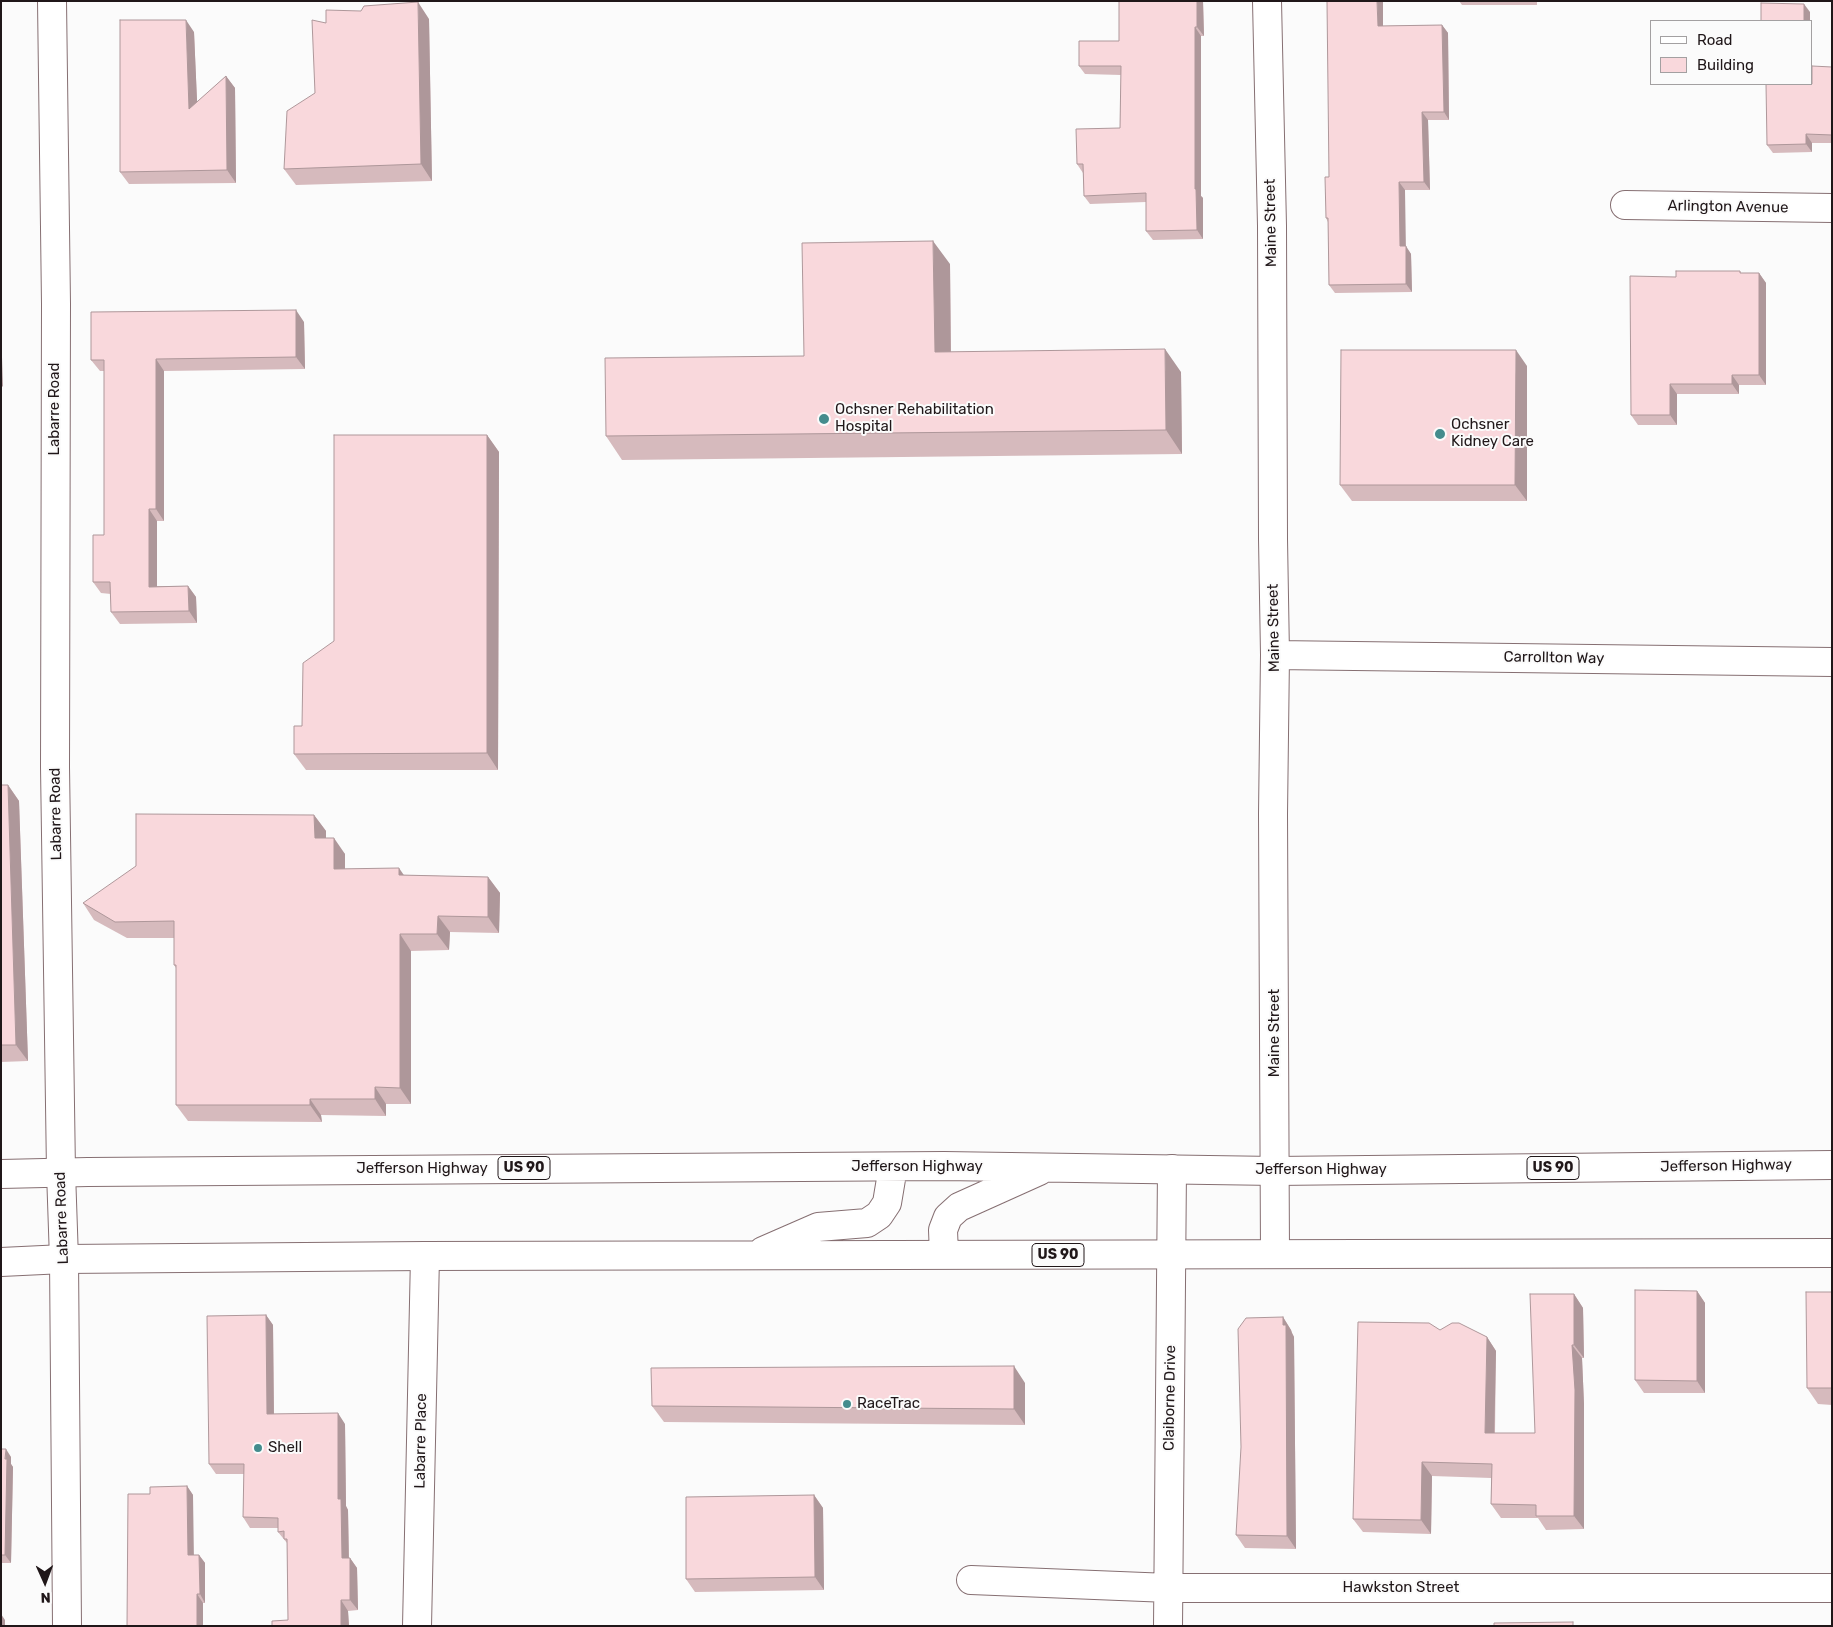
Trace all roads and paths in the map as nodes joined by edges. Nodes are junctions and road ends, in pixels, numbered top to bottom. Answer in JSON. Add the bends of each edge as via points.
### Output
{"nodes":[{"id":1,"x":52,"y":1,"type":"edge"},
{"id":2,"x":1268,"y":1,"type":"edge"},
{"id":3,"x":1624,"y":205,"type":"dead end"},
{"id":4,"x":1832,"y":208,"type":"edge"},
{"id":5,"x":1275,"y":655,"type":"junction"},
{"id":6,"x":1832,"y":662,"type":"edge"},
{"id":7,"x":1832,"y":1165,"type":"edge"},
{"id":8,"x":893,"y":1167,"type":"junction"},
{"id":9,"x":1047,"y":1168,"type":"junction"},
{"id":10,"x":1172,"y":1169,"type":"junction"},
{"id":11,"x":1275,"y":1171,"type":"junction"},
{"id":12,"x":61,"y":1172,"type":"junction"},
{"id":13,"x":1,"y":1174,"type":"edge"},
{"id":14,"x":1832,"y":1253,"type":"edge"},
{"id":15,"x":1172,"y":1254,"type":"junction"},
{"id":16,"x":1275,"y":1254,"type":"junction"},
{"id":17,"x":944,"y":1255,"type":"junction"},
{"id":18,"x":424,"y":1256,"type":"junction"},
{"id":19,"x":750,"y":1256,"type":"junction"},
{"id":20,"x":64,"y":1259,"type":"junction"},
{"id":21,"x":1,"y":1262,"type":"edge"},
{"id":22,"x":971,"y":1580,"type":"dead end"},
{"id":23,"x":1169,"y":1588,"type":"junction"},
{"id":24,"x":1832,"y":1588,"type":"edge"},
{"id":25,"x":67,"y":1626,"type":"edge"},
{"id":26,"x":416,"y":1626,"type":"edge"},
{"id":27,"x":1168,"y":1626,"type":"edge"}],
"edges":[{"from":1,"to":12,"type":"street","name":"Labarre Road","via":[[56,295],[55,767]]},
{"from":2,"to":5,"type":"street","name":"Maine Street"},
{"from":3,"to":4,"type":"street","name":"Arlington Avenue"},
{"from":5,"to":6,"type":"street","name":"Carrollton Way"},
{"from":5,"to":11,"type":"street","name":"Maine Street"},
{"from":7,"to":11,"type":"street","name":"Jefferson Highway","number":"US 90"},
{"from":8,"to":9,"type":"street","name":"Jefferson Highway","number":"US 90"},
{"from":8,"to":12,"type":"street","name":"Jefferson Highway","number":"US 90"},
{"from":8,"to":19,"type":"street","via":[[887,1203],[879,1215],[866,1222],[818,1228]]},
{"from":9,"to":10,"type":"street","name":"Jefferson Highway","number":"US 90"},
{"from":9,"to":17,"type":"street","via":[[959,1207],[948,1217],[943,1230]]},
{"from":10,"to":11,"type":"street","name":"Jefferson Highway","number":"US 90"},
{"from":10,"to":15,"type":"street","name":"Claiborne Drive"},
{"from":11,"to":16,"type":"street","name":"Maine Street"},
{"from":12,"to":13,"type":"street","name":"Jefferson Highway","number":"US 90"},
{"from":12,"to":20,"type":"street","name":"Labarre Road"},
{"from":14,"to":16,"type":"street","number":"US 90"},
{"from":15,"to":16,"type":"street","number":"US 90"},
{"from":15,"to":17,"type":"street","number":"US 90"},
{"from":15,"to":23,"type":"street","name":"Claiborne Drive"},
{"from":17,"to":19,"type":"street","number":"US 90"},
{"from":18,"to":19,"type":"street","number":"US 90"},
{"from":18,"to":20,"type":"street","number":"US 90"},
{"from":18,"to":26,"type":"street","name":"Labarre Place"},
{"from":20,"to":21,"type":"street","number":"US 90"},
{"from":20,"to":25,"type":"street","name":"Labarre Road"},
{"from":22,"to":23,"type":"street","name":"Hawkston Street"},
{"from":23,"to":24,"type":"street","name":"Hawkston Street"},
{"from":23,"to":27,"type":"street","name":"Claiborne Drive"}]}
